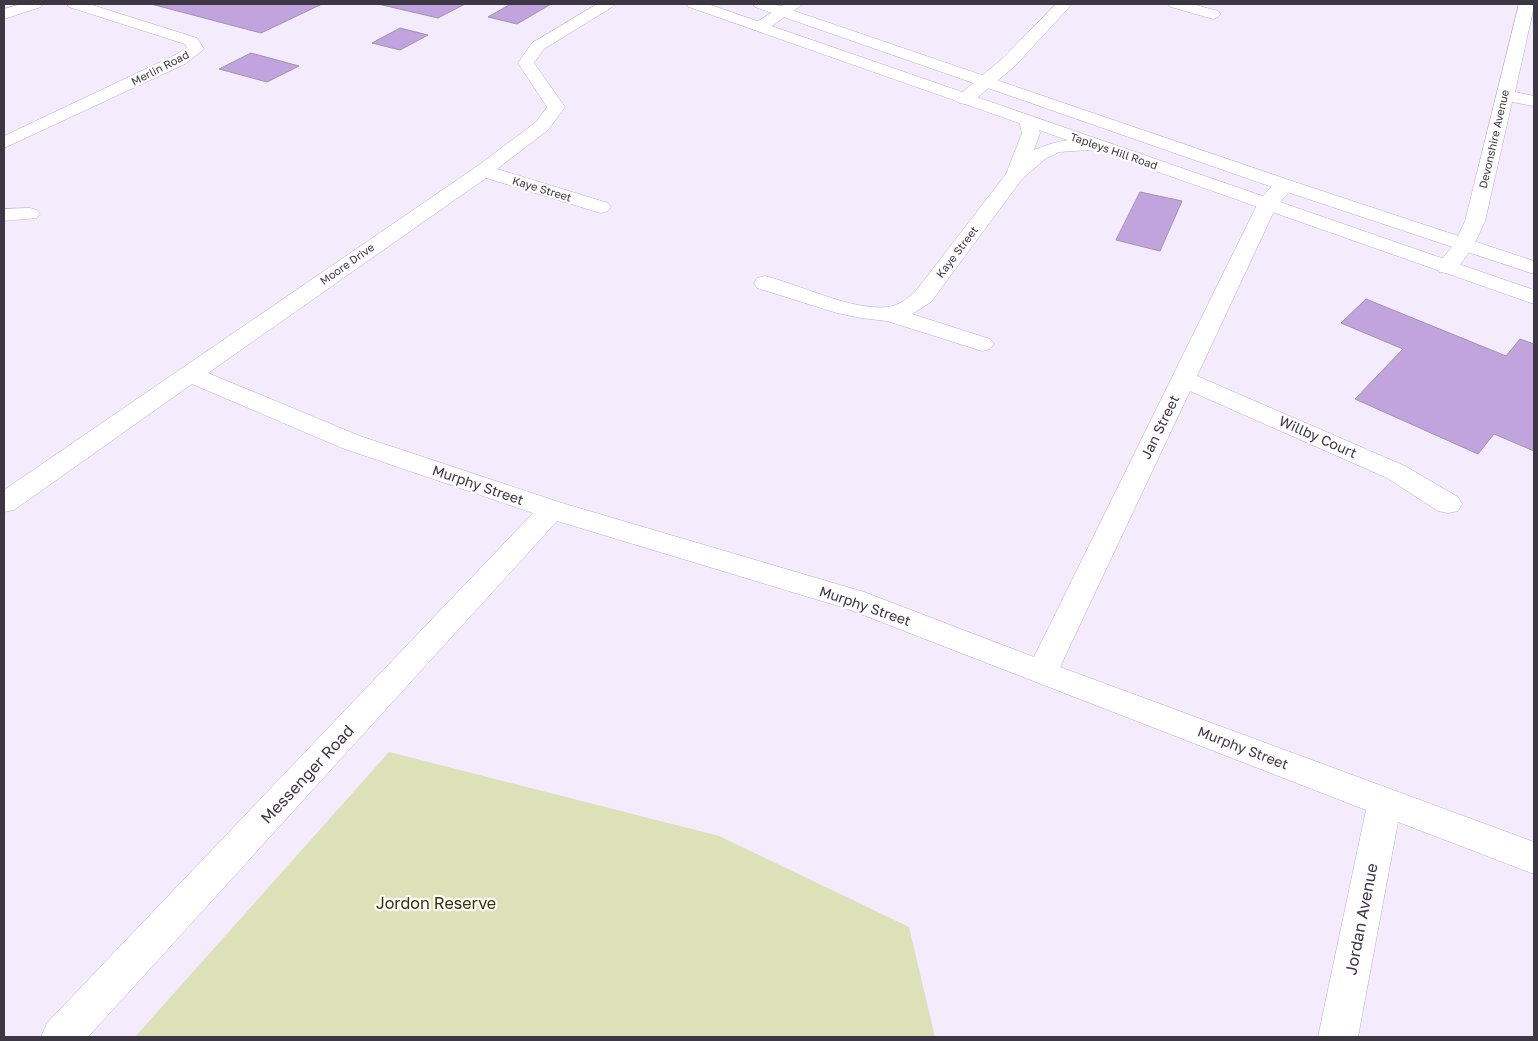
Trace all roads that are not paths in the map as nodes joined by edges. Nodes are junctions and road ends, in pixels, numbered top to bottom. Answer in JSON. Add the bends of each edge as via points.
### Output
{"nodes":[{"id":1,"x":36,"y":4,"type":"edge"},
{"id":2,"x":74,"y":4,"type":"edge"},
{"id":3,"x":607,"y":4,"type":"edge"},
{"id":4,"x":694,"y":4,"type":"edge"},
{"id":5,"x":760,"y":4,"type":"edge"},
{"id":6,"x":1064,"y":4,"type":"edge"},
{"id":7,"x":1176,"y":4,"type":"edge"},
{"id":8,"x":1527,"y":4,"type":"edge"},
{"id":9,"x":789,"y":8,"type":"edge"},
{"id":10,"x":4,"y":14,"type":"edge"},
{"id":11,"x":1213,"y":14,"type":"dead end"},
{"id":12,"x":760,"y":27,"type":"junction"},
{"id":13,"x":984,"y":82,"type":"junction"},
{"id":14,"x":1505,"y":95,"type":"junction"},
{"id":15,"x":965,"y":99,"type":"junction"},
{"id":16,"x":1534,"y":101,"type":"edge"},
{"id":17,"x":1028,"y":121,"type":"junction"},
{"id":18,"x":4,"y":143,"type":"edge"},
{"id":19,"x":1095,"y":145,"type":"junction"},
{"id":20,"x":482,"y":171,"type":"junction"},
{"id":21,"x":1015,"y":175,"type":"junction"},
{"id":22,"x":1285,"y":186,"type":"junction"},
{"id":23,"x":1267,"y":206,"type":"junction"},
{"id":24,"x":601,"y":207,"type":"dead end"},
{"id":25,"x":30,"y":214,"type":"dead end"},
{"id":26,"x":4,"y":215,"type":"edge"},
{"id":27,"x":1464,"y":245,"type":"junction"},
{"id":28,"x":1447,"y":267,"type":"junction"},
{"id":29,"x":1534,"y":268,"type":"edge"},
{"id":30,"x":764,"y":283,"type":"dead end"},
{"id":31,"x":1534,"y":297,"type":"edge"},
{"id":32,"x":889,"y":314,"type":"junction"},
{"id":33,"x":982,"y":344,"type":"dead end"},
{"id":34,"x":188,"y":374,"type":"junction"},
{"id":35,"x":1184,"y":379,"type":"junction"},
{"id":36,"x":4,"y":503,"type":"edge"},
{"id":37,"x":1448,"y":504,"type":"dead end"},
{"id":38,"x":552,"y":510,"type":"junction"},
{"id":39,"x":1042,"y":673,"type":"junction"},
{"id":40,"x":1385,"y":802,"type":"junction"},
{"id":41,"x":1534,"y":858,"type":"edge"},
{"id":42,"x":61,"y":1037,"type":"edge"},
{"id":43,"x":1338,"y":1037,"type":"edge"}],
"edges":[{"from":1,"to":10,"type":"street"},
{"from":2,"to":18,"type":"street","name":"Merlin Road","via":[[191,41],[196,49]]},
{"from":3,"to":20,"type":"street","name":"Moore Drive","via":[[538,46],[526,63],[556,107],[542,126]]},
{"from":4,"to":12,"type":"street","name":"Tapleys Hill Road"},
{"from":5,"to":9,"type":"street","name":"Tapleys Hill Road"},
{"from":6,"to":13,"type":"street","via":[[1009,62]]},
{"from":7,"to":11,"type":"street"},
{"from":8,"to":14,"type":"street","name":"Devonshire Avenue"},
{"from":9,"to":12,"type":"street"},
{"from":9,"to":13,"type":"street","name":"Tapleys Hill Road"},
{"from":12,"to":15,"type":"street","name":"Tapleys Hill Road"},
{"from":13,"to":15,"type":"street"},
{"from":13,"to":22,"type":"street","name":"Tapleys Hill Road"},
{"from":14,"to":16,"type":"street"},
{"from":14,"to":27,"type":"street","name":"Devonshire Avenue","via":[[1475,221]]},
{"from":15,"to":17,"type":"street","name":"Tapleys Hill Road"},
{"from":17,"to":19,"type":"street","name":"Tapleys Hill Road"},
{"from":17,"to":21,"type":"street","name":"Kaye Street","via":[[1031,133]]},
{"from":19,"to":21,"type":"street","name":"Kaye Street","via":[[1056,147],[1038,155]]},
{"from":19,"to":23,"type":"street","name":"Tapleys Hill Road"},
{"from":20,"to":24,"type":"street","name":"Kaye Street"},
{"from":20,"to":34,"type":"street","name":"Moore Drive"},
{"from":21,"to":32,"type":"street","name":"Kaye Street","via":[[923,297],[908,309]]},
{"from":22,"to":23,"type":"street","name":"Jan Street"},
{"from":22,"to":27,"type":"street","name":"Tapleys Hill Road"},
{"from":23,"to":28,"type":"street","name":"Tapleys Hill Road"},
{"from":23,"to":35,"type":"street","name":"Jan Street"},
{"from":25,"to":26,"type":"street"},
{"from":27,"to":28,"type":"street","name":"Devonshire Avenue"},
{"from":27,"to":29,"type":"street","name":"Tapleys Hill Road"},
{"from":28,"to":31,"type":"street","name":"Tapleys Hill Road"},
{"from":30,"to":32,"type":"street","name":"Kaye Street","via":[[863,312]]},
{"from":32,"to":33,"type":"street","name":"Kaye Street"},
{"from":34,"to":36,"type":"street","name":"Moore Drive"},
{"from":34,"to":38,"type":"street","name":"Murphy Street","via":[[351,442]]},
{"from":35,"to":37,"type":"street","name":"Willby Court","via":[[1396,472]]},
{"from":35,"to":39,"type":"street","name":"Jan Street"},
{"from":38,"to":39,"type":"street","name":"Murphy Street","via":[[854,600]]},
{"from":38,"to":42,"type":"street","name":"Messenger Road"},
{"from":39,"to":40,"type":"street","name":"Murphy Street"},
{"from":40,"to":41,"type":"street","name":"Murphy Street"},
{"from":40,"to":43,"type":"street","name":"Jordan Avenue"}]}
